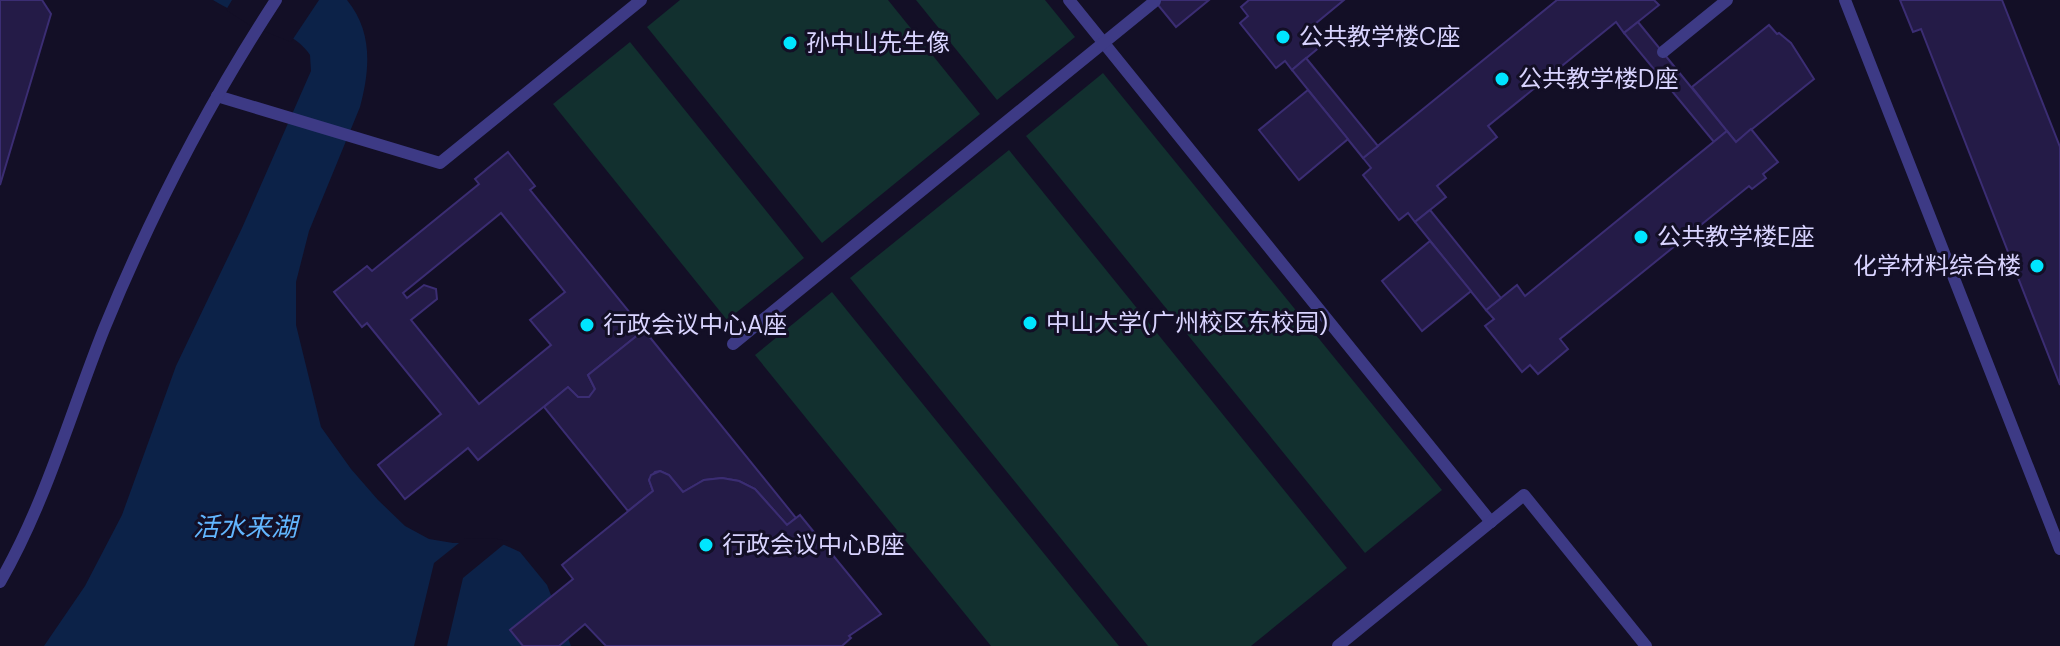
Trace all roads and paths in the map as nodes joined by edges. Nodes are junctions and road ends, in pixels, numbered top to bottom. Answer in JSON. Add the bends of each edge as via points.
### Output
{"nodes":[{"id":1,"x":276,"y":0,"type":"edge"},
{"id":2,"x":641,"y":0,"type":"edge"},
{"id":3,"x":1069,"y":0,"type":"edge"},
{"id":4,"x":1727,"y":0,"type":"edge"},
{"id":5,"x":1845,"y":0,"type":"edge"},
{"id":6,"x":1155,"y":1,"type":"edge"},
{"id":7,"x":1103,"y":43,"type":"junction"},
{"id":8,"x":1663,"y":52,"type":"dead end"},
{"id":9,"x":217,"y":96,"type":"junction"},
{"id":10,"x":733,"y":344,"type":"dead end"},
{"id":11,"x":1491,"y":522,"type":"junction"},
{"id":12,"x":2060,"y":549,"type":"edge"},
{"id":13,"x":0,"y":582,"type":"edge"},
{"id":14,"x":1338,"y":646,"type":"edge"},
{"id":15,"x":1646,"y":646,"type":"edge"}],
"edges":[{"from":1,"to":9,"type":"lane"},
{"from":2,"to":9,"type":"lane","via":[[440,163]]},
{"from":3,"to":7,"type":"lane"},
{"from":4,"to":8,"type":"lane"},
{"from":5,"to":12,"type":"lane"},
{"from":6,"to":7,"type":"lane"},
{"from":7,"to":10,"type":"lane"},
{"from":7,"to":11,"type":"lane"},
{"from":9,"to":13,"type":"lane","via":[[136,255],[38,509]]},
{"from":11,"to":14,"type":"lane"},
{"from":11,"to":15,"type":"lane","via":[[1524,495]]}]}
